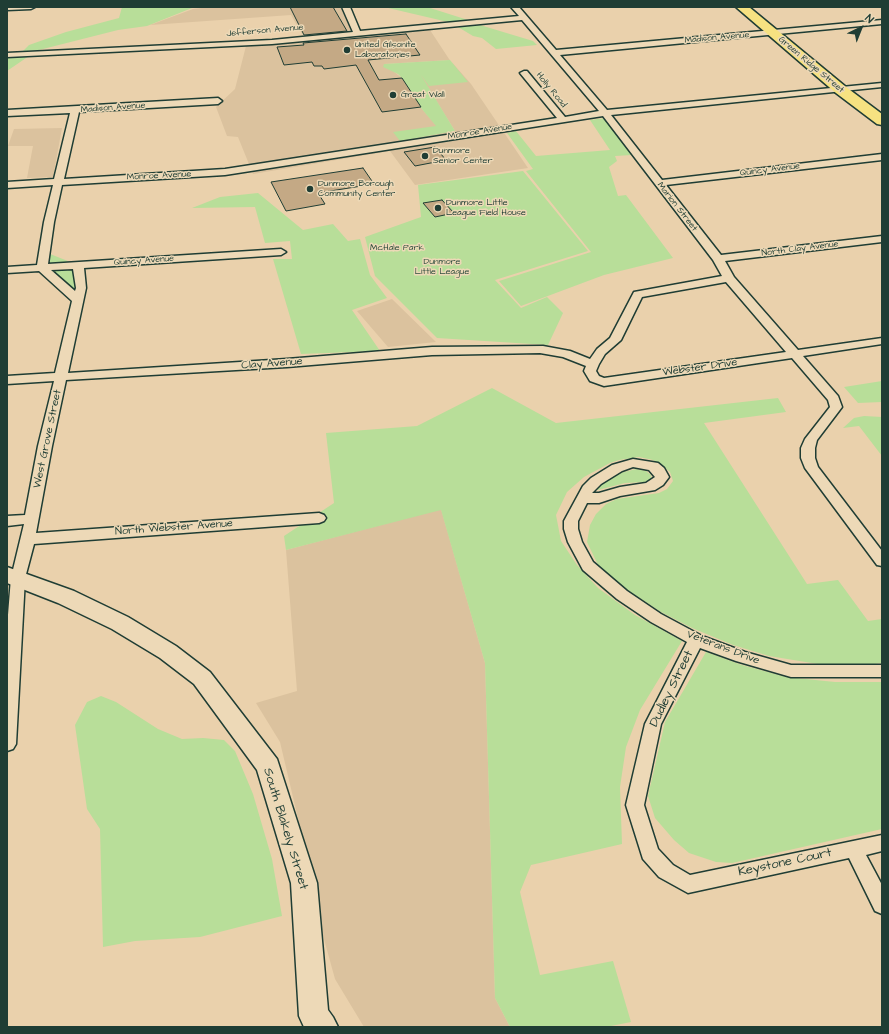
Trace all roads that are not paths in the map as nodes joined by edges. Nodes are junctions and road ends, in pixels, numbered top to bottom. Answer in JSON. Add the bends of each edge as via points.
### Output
{"nodes":[{"id":1,"x":31,"y":7,"type":"edge"},
{"id":2,"x":346,"y":7,"type":"edge"},
{"id":3,"x":515,"y":7,"type":"edge"},
{"id":4,"x":742,"y":7,"type":"edge"},
{"id":5,"x":7,"y":8,"type":"edge"},
{"id":6,"x":524,"y":18,"type":"junction"},
{"id":7,"x":882,"y":22,"type":"edge"},
{"id":8,"x":772,"y":32,"type":"junction"},
{"id":9,"x":357,"y":33,"type":"junction"},
{"id":10,"x":553,"y":53,"type":"junction"},
{"id":11,"x":7,"y":55,"type":"edge"},
{"id":12,"x":524,"y":73,"type":"dead end"},
{"id":13,"x":882,"y":85,"type":"edge"},
{"id":14,"x":841,"y":90,"type":"junction"},
{"id":15,"x":218,"y":101,"type":"dead end"},
{"id":16,"x":75,"y":110,"type":"junction"},
{"id":17,"x":7,"y":113,"type":"edge"},
{"id":18,"x":605,"y":113,"type":"junction"},
{"id":19,"x":562,"y":119,"type":"junction"},
{"id":20,"x":882,"y":121,"type":"edge"},
{"id":21,"x":882,"y":157,"type":"edge"},
{"id":22,"x":58,"y":182,"type":"junction"},
{"id":23,"x":658,"y":183,"type":"junction"},
{"id":24,"x":7,"y":185,"type":"edge"},
{"id":25,"x":882,"y":239,"type":"edge"},
{"id":26,"x":45,"y":252,"type":"junction"},
{"id":27,"x":281,"y":252,"type":"dead end"},
{"id":28,"x":718,"y":259,"type":"junction"},
{"id":29,"x":78,"y":265,"type":"junction"},
{"id":30,"x":42,"y":268,"type":"junction"},
{"id":31,"x":7,"y":270,"type":"edge"},
{"id":32,"x":729,"y":278,"type":"junction"},
{"id":33,"x":78,"y":300,"type":"junction"},
{"id":34,"x":882,"y":341,"type":"edge"},
{"id":35,"x":796,"y":354,"type":"junction"},
{"id":36,"x":593,"y":364,"type":"junction"},
{"id":37,"x":61,"y":377,"type":"junction"},
{"id":38,"x":7,"y":380,"type":"edge"},
{"id":39,"x":584,"y":498,"type":"junction"},
{"id":40,"x":319,"y":518,"type":"dead end"},
{"id":41,"x":31,"y":519,"type":"junction"},
{"id":42,"x":7,"y":521,"type":"edge"},
{"id":43,"x":28,"y":539,"type":"junction"},
{"id":44,"x":882,"y":561,"type":"edge"},
{"id":45,"x":12,"y":576,"type":"edge"},
{"id":46,"x":696,"y":640,"type":"junction"},
{"id":47,"x":882,"y":671,"type":"edge"},
{"id":48,"x":7,"y":744,"type":"edge"},
{"id":49,"x":882,"y":843,"type":"edge"},
{"id":50,"x":854,"y":849,"type":"junction"},
{"id":51,"x":688,"y":884,"type":"joint"},
{"id":52,"x":882,"y":905,"type":"edge"},
{"id":53,"x":317,"y":1023,"type":"edge"}],
"edges":[{"from":1,"to":5,"type":"street"},
{"from":2,"to":9,"type":"street"},
{"from":3,"to":6,"type":"street","name":"Marion Street"},
{"from":4,"to":8,"type":"main road","name":"Green Ridge Street"},
{"from":6,"to":9,"type":"street","name":"Jefferson Avenue"},
{"from":6,"to":10,"type":"street","name":"Marion Street"},
{"from":7,"to":8,"type":"street","name":"Madison Avenue"},
{"from":8,"to":10,"type":"street","name":"Madison Avenue"},
{"from":8,"to":14,"type":"main road","name":"Green Ridge Street"},
{"from":9,"to":11,"type":"street","name":"Jefferson Avenue","via":[[214,46]]},
{"from":10,"to":18,"type":"street","name":"Marion Street"},
{"from":12,"to":19,"type":"street","name":"Holly Road"},
{"from":13,"to":14,"type":"street","name":"Monroe Avenue"},
{"from":14,"to":18,"type":"street","name":"Monroe Avenue"},
{"from":14,"to":20,"type":"main road","name":"Green Ridge Street"},
{"from":15,"to":16,"type":"street","name":"Madison Avenue"},
{"from":16,"to":17,"type":"street","name":"Madison Avenue"},
{"from":16,"to":22,"type":"street"},
{"from":18,"to":19,"type":"street","name":"Monroe Avenue"},
{"from":18,"to":23,"type":"street","name":"Marion Street"},
{"from":19,"to":22,"type":"street","name":"Monroe Avenue","via":[[225,172]]},
{"from":21,"to":23,"type":"street","name":"Quincy Avenue"},
{"from":22,"to":24,"type":"street","name":"Monroe Avenue"},
{"from":22,"to":26,"type":"street"},
{"from":23,"to":28,"type":"street","name":"Marion Street"},
{"from":25,"to":28,"type":"street","name":"North Clay Avenue"},
{"from":26,"to":29,"type":"street"},
{"from":26,"to":30,"type":"street"},
{"from":27,"to":29,"type":"street","name":"Quincy Avenue"},
{"from":28,"to":32,"type":"street","name":"Marion Street"},
{"from":29,"to":30,"type":"street","name":"Quincy Avenue"},
{"from":29,"to":33,"type":"street","name":"West Grove Street","via":[[81,288]]},
{"from":30,"to":31,"type":"street","name":"Quincy Avenue"},
{"from":30,"to":33,"type":"street"},
{"from":32,"to":35,"type":"street","name":"Marion Street"},
{"from":32,"to":36,"type":"street","via":[[638,294],[615,340]]},
{"from":33,"to":37,"type":"street","name":"West Grove Street"},
{"from":34,"to":35,"type":"street"},
{"from":35,"to":36,"type":"street","name":"Webster Drive","via":[[604,382],[594,378],[590,371]]},
{"from":35,"to":44,"type":"street","name":"Marion Street","via":[[834,399],[836,407],[811,440],[808,458],[812,468]]},
{"from":36,"to":37,"type":"street","name":"Clay Avenue","via":[[566,354],[540,350],[432,351]]},
{"from":37,"to":38,"type":"street","name":"Clay Avenue"},
{"from":37,"to":41,"type":"street","name":"West Grove Street"},
{"from":39,"to":39,"type":"street","name":"Veterans Drive","via":[[599,498],[650,488],[662,477],[653,466],[633,463],[617,468],[596,481],[588,488]]},
{"from":39,"to":46,"type":"street","name":"Veterans Drive","via":[[571,521],[571,528],[575,542],[588,566],[622,595]]},
{"from":40,"to":43,"type":"street","name":"North Webster Avenue"},
{"from":41,"to":42,"type":"street"},
{"from":41,"to":43,"type":"street","name":"West Grove Street"},
{"from":43,"to":45,"type":"street","name":"West Grove Street"},
{"from":45,"to":48,"type":"street","name":"West Grove Street"},
{"from":45,"to":53,"type":"main road","name":"South Blakely Street","via":[[66,597],[120,623],[168,652],[202,678],[268,766],[304,882]]},
{"from":46,"to":47,"type":"street","name":"Veterans Drive","via":[[791,671]]},
{"from":46,"to":51,"type":"street","name":"Dudley Street","via":[[653,724],[635,805],[650,853],[666,871]]},
{"from":49,"to":50,"type":"street","name":"Keystone Court"},
{"from":50,"to":51,"type":"street","name":"Keystone Court"},
{"from":50,"to":52,"type":"street"}]}
